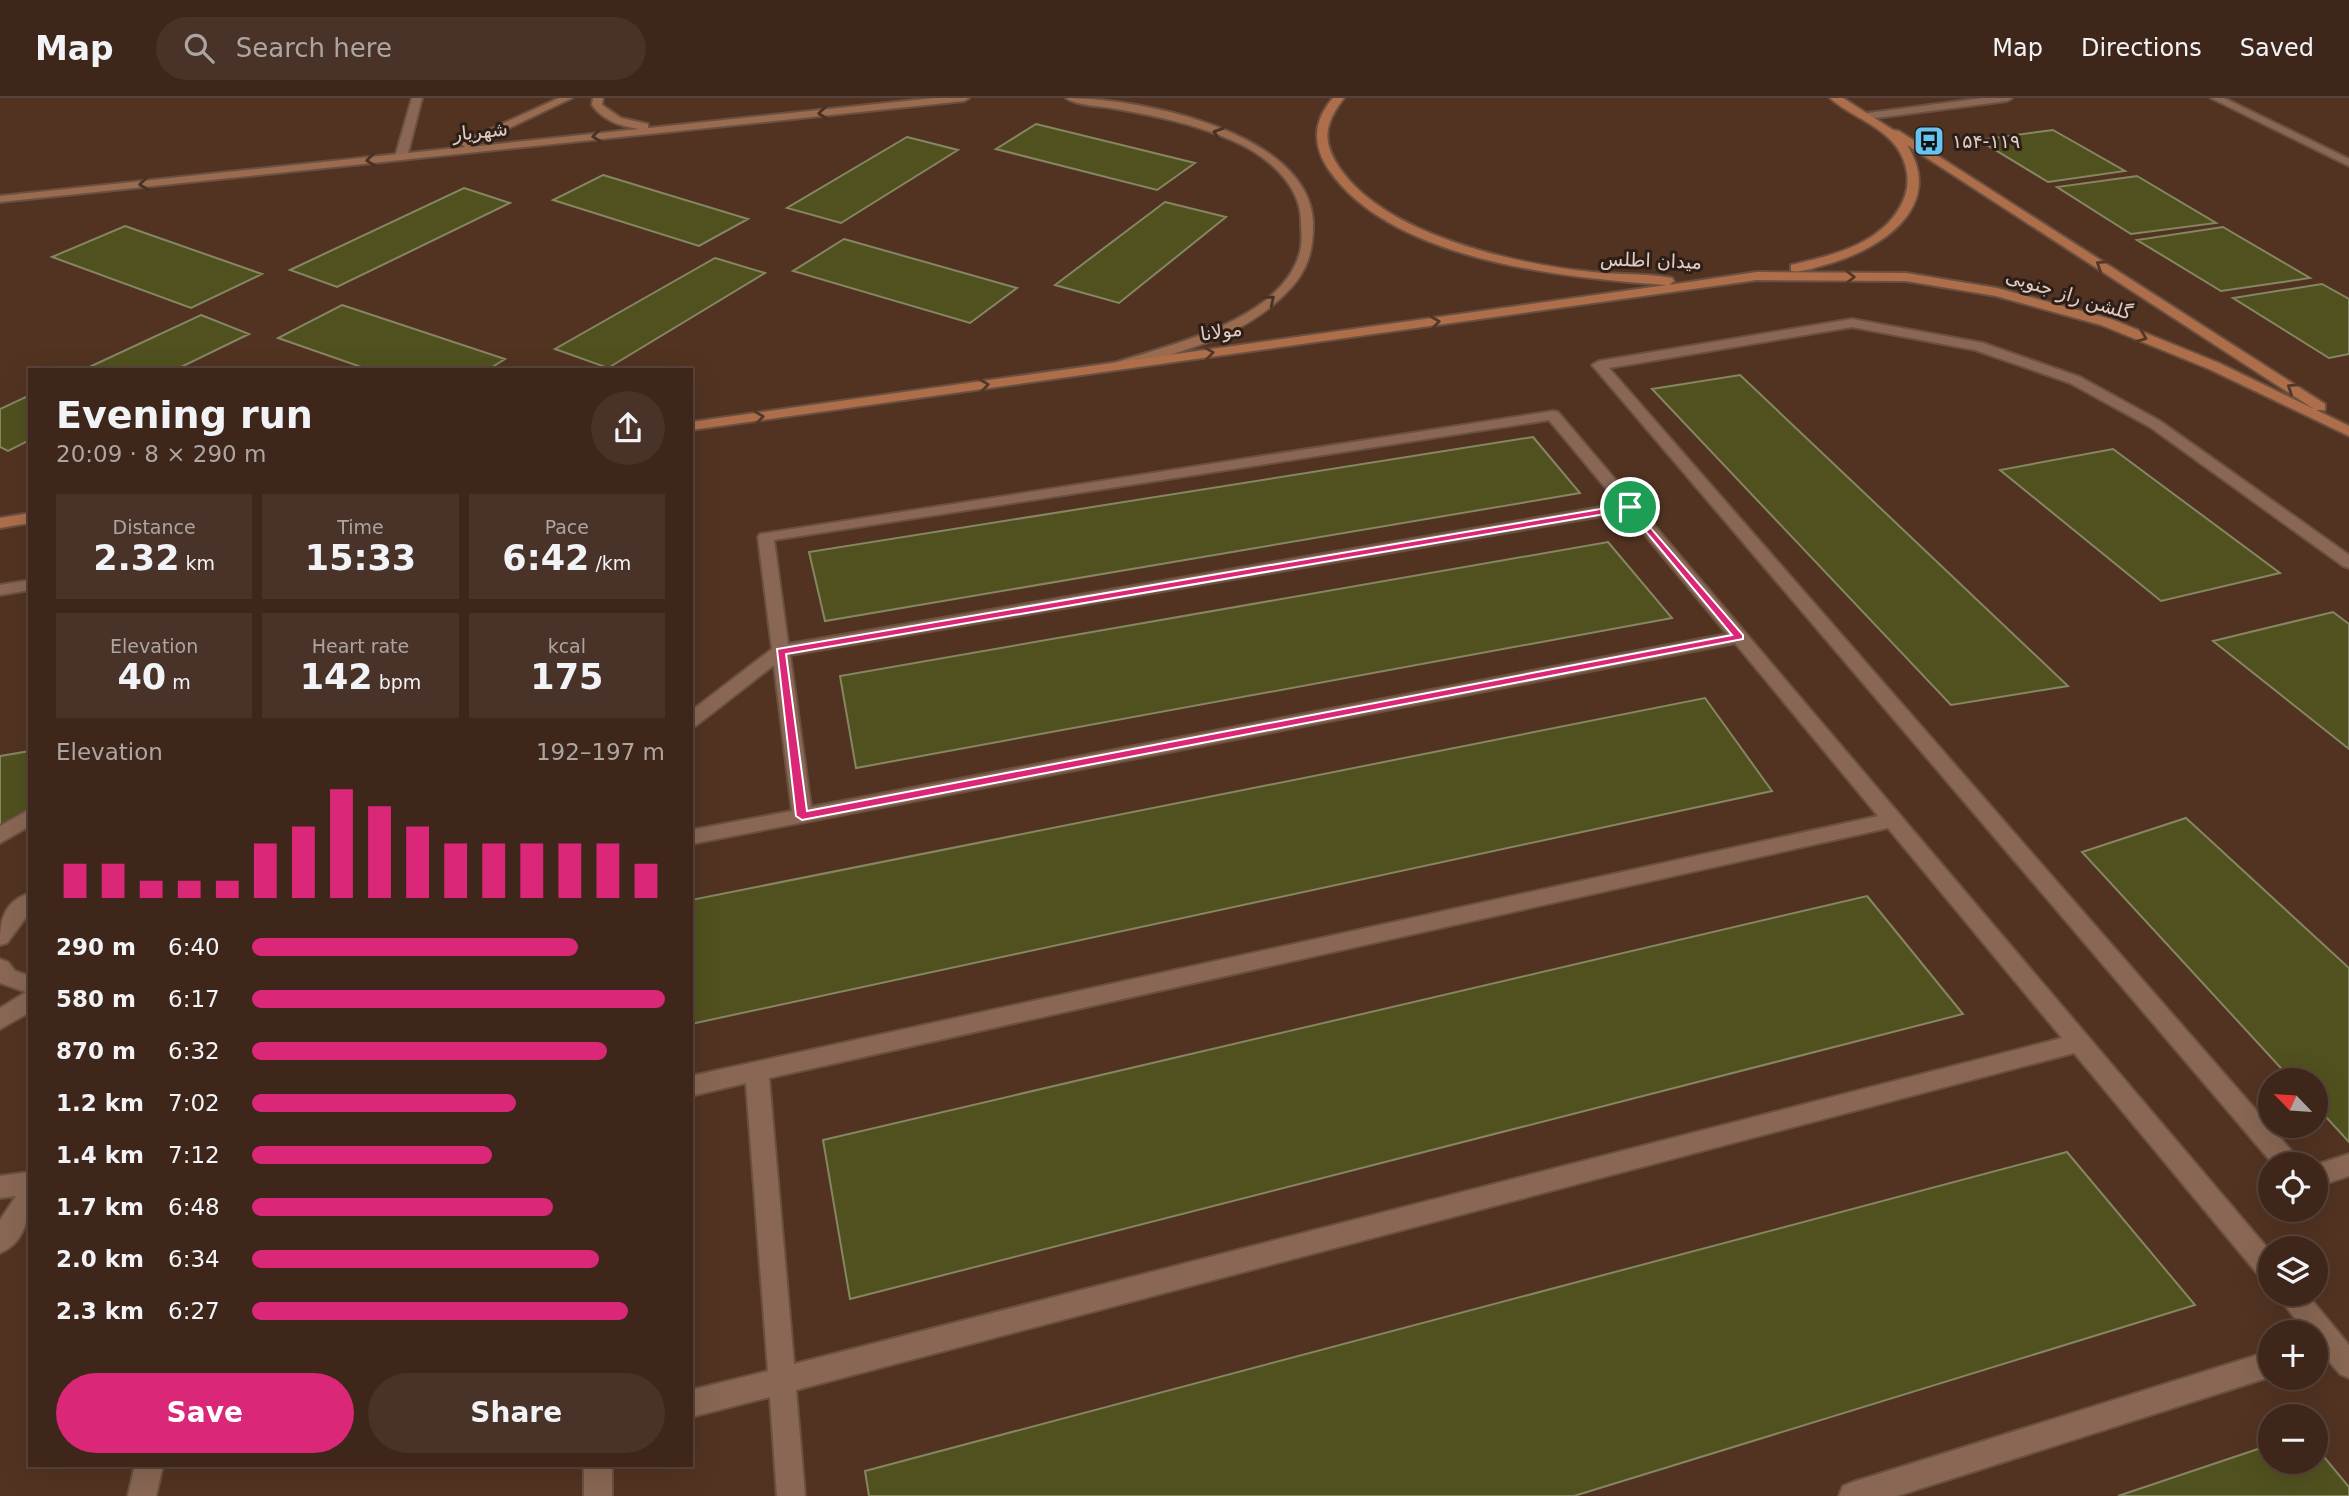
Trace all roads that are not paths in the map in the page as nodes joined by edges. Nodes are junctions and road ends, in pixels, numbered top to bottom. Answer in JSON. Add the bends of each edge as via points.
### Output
{"nodes":[{"id":1,"x":417,"y":98,"type":"edge"},
{"id":2,"x":567,"y":98,"type":"edge"},
{"id":3,"x":598,"y":98,"type":"edge"},
{"id":4,"x":964,"y":98,"type":"edge"},
{"id":5,"x":1071,"y":98,"type":"edge"},
{"id":6,"x":1339,"y":98,"type":"edge"},
{"id":7,"x":1835,"y":98,"type":"edge"},
{"id":8,"x":1842,"y":98,"type":"edge"},
{"id":9,"x":2007,"y":98,"type":"edge"},
{"id":10,"x":2216,"y":98,"type":"edge"},
{"id":11,"x":1868,"y":116,"type":"junction"},
{"id":12,"x":673,"y":128,"type":"junction"},
{"id":13,"x":450,"y":152,"type":"junction"},
{"id":14,"x":401,"y":157,"type":"junction"},
{"id":15,"x":2349,"y":163,"type":"edge"},
{"id":16,"x":0,"y":199,"type":"edge"},
{"id":17,"x":1757,"y":276,"type":"junction"},
{"id":18,"x":1119,"y":366,"type":"junction"},
{"id":19,"x":693,"y":426,"type":"edge"},
{"id":20,"x":2349,"y":427,"type":"edge"},
{"id":21,"x":2349,"y":432,"type":"edge"},
{"id":22,"x":1630,"y":507,"type":"junction"},
{"id":23,"x":28,"y":519,"type":"edge"},
{"id":24,"x":0,"y":523,"type":"edge"},
{"id":25,"x":2345,"y":556,"type":"edge"},
{"id":26,"x":28,"y":585,"type":"edge"},
{"id":27,"x":0,"y":590,"type":"edge"},
{"id":28,"x":1740,"y":637,"type":"junction"},
{"id":29,"x":781,"y":651,"type":"junction"},
{"id":30,"x":693,"y":719,"type":"edge"},
{"id":31,"x":802,"y":816,"type":"junction"},
{"id":32,"x":28,"y":817,"type":"edge"},
{"id":33,"x":1893,"y":820,"type":"junction"},
{"id":34,"x":0,"y":836,"type":"edge"},
{"id":35,"x":693,"y":837,"type":"edge"},
{"id":36,"x":24,"y":905,"type":"edge"},
{"id":37,"x":0,"y":925,"type":"edge"},
{"id":38,"x":0,"y":937,"type":"edge"},
{"id":39,"x":0,"y":968,"type":"edge"},
{"id":40,"x":28,"y":984,"type":"edge"},
{"id":41,"x":28,"y":1001,"type":"edge"},
{"id":42,"x":0,"y":1020,"type":"edge"},
{"id":43,"x":2078,"y":1043,"type":"junction"},
{"id":44,"x":757,"y":1072,"type":"junction"},
{"id":45,"x":693,"y":1086,"type":"edge"},
{"id":46,"x":2278,"y":1152,"type":"edge"},
{"id":47,"x":2349,"y":1166,"type":"edge"},
{"id":48,"x":2328,"y":1173,"type":"edge"},
{"id":49,"x":28,"y":1183,"type":"edge"},
{"id":50,"x":0,"y":1187,"type":"edge"},
{"id":51,"x":28,"y":1198,"type":"edge"},
{"id":52,"x":0,"y":1241,"type":"edge"},
{"id":53,"x":2258,"y":1256,"type":"edge"},
{"id":54,"x":2328,"y":1350,"type":"edge"},
{"id":55,"x":2349,"y":1365,"type":"edge"},
{"id":56,"x":2258,"y":1368,"type":"edge"},
{"id":57,"x":782,"y":1380,"type":"junction"},
{"id":58,"x":693,"y":1403,"type":"edge"},
{"id":59,"x":149,"y":1467,"type":"edge"},
{"id":60,"x":598,"y":1467,"type":"edge"},
{"id":61,"x":142,"y":1496,"type":"edge"},
{"id":62,"x":597,"y":1496,"type":"edge"},
{"id":63,"x":792,"y":1496,"type":"edge"},
{"id":64,"x":1853,"y":1496,"type":"edge"}],
"edges":[{"from":1,"to":14,"type":"street"},
{"from":2,"to":13,"type":"main road"},
{"from":3,"to":12,"type":"main road","via":[[604,116],[631,125]]},
{"from":4,"to":12,"type":"main road","name":"شهریار","one_way":true},
{"from":18,"to":5,"type":"main road","one_way":true,"via":[[1208,336],[1269,302],[1288,285],[1310,248],[1307,209],[1272,158],[1240,140],[1142,111]]},
{"from":6,"to":17,"type":"main road","name":"میدان اطلس","via":[[1326,112],[1320,142],[1334,174],[1369,205],[1425,235],[1499,259],[1584,275],[1673,281]]},
{"from":7,"to":11,"type":"main road","name":"میدان اطلس"},
{"from":8,"to":11,"type":"main road"},
{"from":9,"to":11,"type":"street"},
{"from":10,"to":15,"type":"street"},
{"from":11,"to":17,"type":"main road","name":"میدان اطلس","via":[[1901,146],[1916,177],[1909,209],[1881,238],[1860,248],[1828,261]]},
{"from":20,"to":11,"type":"main road","name":"گلشن راز جنوبی","one_way":true},
{"from":12,"to":13,"type":"main road","name":"شهریار","one_way":true},
{"from":13,"to":14,"type":"main road","name":"شهریار"},
{"from":14,"to":16,"type":"main road","name":"شهریار","one_way":true},
{"from":18,"to":17,"type":"main road","name":"مولانا","one_way":true},
{"from":17,"to":21,"type":"main road","name":"گلشن راز جنوبی","one_way":true,"via":[[1906,277],[1997,292],[2106,322],[2214,366]]},
{"from":19,"to":18,"type":"main road","name":"مولانا","one_way":true},
{"from":22,"to":28,"type":"street"},
{"from":22,"to":29,"type":"street"},
{"from":22,"to":29,"type":"street","via":[[1553,415],[766,537]]},
{"from":23,"to":24,"type":"main road"},
{"from":25,"to":46,"type":"street","via":[[2155,424],[2075,380],[1978,346],[1852,323],[1600,365]]},
{"from":26,"to":27,"type":"street"},
{"from":28,"to":31,"type":"street"},
{"from":28,"to":33,"type":"street"},
{"from":29,"to":30,"type":"street"},
{"from":29,"to":31,"type":"street"},
{"from":31,"to":35,"type":"street"},
{"from":32,"to":34,"type":"street"},
{"from":33,"to":43,"type":"street"},
{"from":33,"to":44,"type":"street"},
{"from":36,"to":37,"type":"street"},
{"from":36,"to":38,"type":"street"},
{"from":39,"to":40,"type":"street","via":[[7,977]]},
{"from":41,"to":42,"type":"street"},
{"from":43,"to":53,"type":"street"},
{"from":43,"to":57,"type":"street"},
{"from":44,"to":45,"type":"street"},
{"from":44,"to":57,"type":"street"},
{"from":47,"to":48,"type":"street"},
{"from":49,"to":50,"type":"street"},
{"from":51,"to":52,"type":"street"},
{"from":54,"to":55,"type":"street"},
{"from":56,"to":64,"type":"street"},
{"from":57,"to":58,"type":"street"},
{"from":57,"to":63,"type":"street"},
{"from":59,"to":61,"type":"street"},
{"from":60,"to":62,"type":"street"}]}
